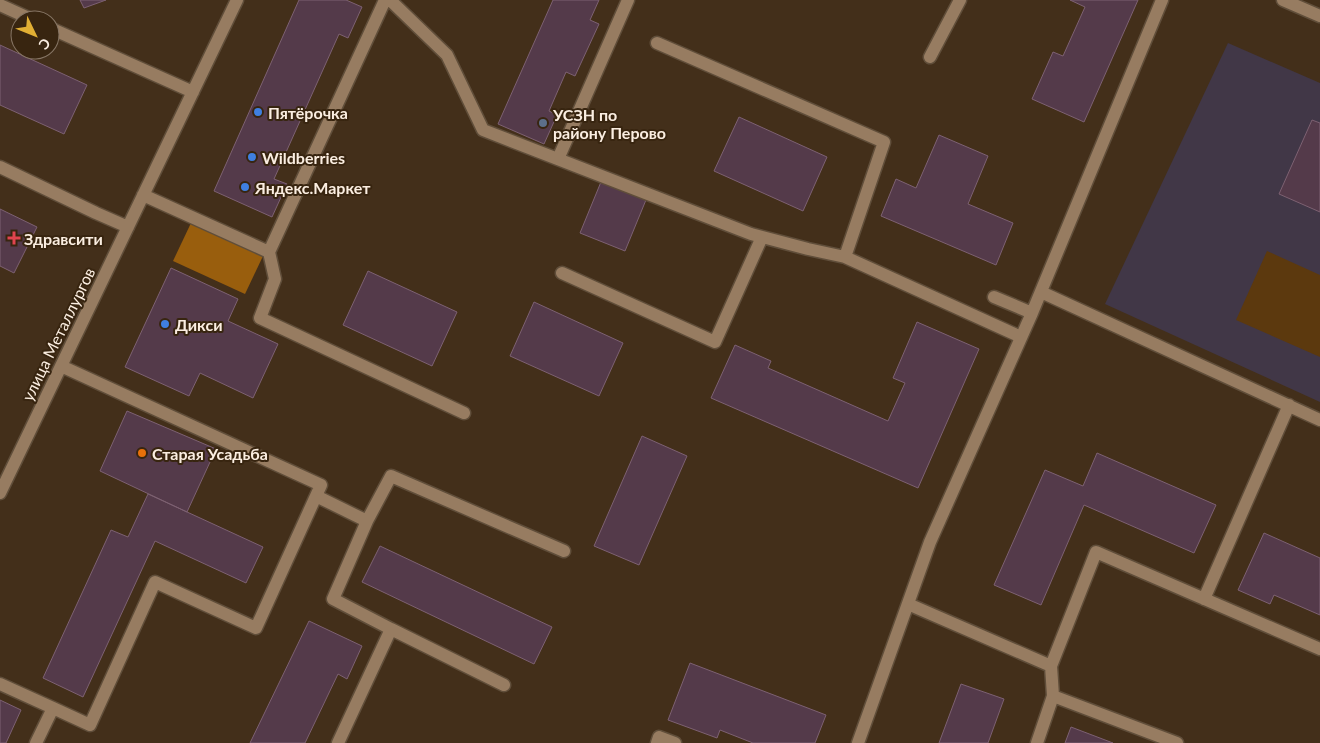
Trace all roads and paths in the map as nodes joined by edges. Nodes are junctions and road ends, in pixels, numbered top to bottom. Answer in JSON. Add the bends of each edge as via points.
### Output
{"nodes":[{"id":1,"x":237,"y":0,"type":"edge"},
{"id":2,"x":386,"y":0,"type":"edge"},
{"id":3,"x":390,"y":0,"type":"edge"},
{"id":4,"x":628,"y":0,"type":"edge"},
{"id":5,"x":960,"y":0,"type":"edge"},
{"id":6,"x":1162,"y":0,"type":"edge"},
{"id":7,"x":1283,"y":0,"type":"edge"},
{"id":8,"x":1320,"y":16,"type":"edge"},
{"id":9,"x":60,"y":32,"type":"edge"},
{"id":10,"x":657,"y":43,"type":"dead end"},
{"id":11,"x":930,"y":57,"type":"dead end"},
{"id":12,"x":193,"y":92,"type":"junction"},
{"id":13,"x":558,"y":159,"type":"junction"},
{"id":14,"x":0,"y":167,"type":"edge"},
{"id":15,"x":143,"y":195,"type":"junction"},
{"id":16,"x":128,"y":227,"type":"junction"},
{"id":17,"x":762,"y":238,"type":"junction"},
{"id":18,"x":269,"y":252,"type":"junction"},
{"id":19,"x":845,"y":257,"type":"junction"},
{"id":20,"x":562,"y":273,"type":"dead end"},
{"id":21,"x":1041,"y":292,"type":"junction"},
{"id":22,"x":994,"y":297,"type":"dead end"},
{"id":23,"x":1032,"y":312,"type":"junction"},
{"id":24,"x":1021,"y":337,"type":"junction"},
{"id":25,"x":61,"y":366,"type":"junction"},
{"id":26,"x":1289,"y":406,"type":"junction"},
{"id":27,"x":464,"y":413,"type":"dead end"},
{"id":28,"x":1320,"y":420,"type":"edge"},
{"id":29,"x":0,"y":493,"type":"edge"},
{"id":30,"x":316,"y":496,"type":"junction"},
{"id":31,"x":367,"y":521,"type":"junction"},
{"id":32,"x":564,"y":551,"type":"dead end"},
{"id":33,"x":1204,"y":599,"type":"junction"},
{"id":34,"x":908,"y":604,"type":"junction"},
{"id":35,"x":391,"y":629,"type":"junction"},
{"id":36,"x":1320,"y":649,"type":"edge"},
{"id":37,"x":1051,"y":666,"type":"junction"},
{"id":38,"x":0,"y":684,"type":"edge"},
{"id":39,"x":504,"y":685,"type":"dead end"},
{"id":40,"x":1053,"y":696,"type":"junction"},
{"id":41,"x":53,"y":708,"type":"junction"},
{"id":42,"x":36,"y":743,"type":"edge"},
{"id":43,"x":338,"y":743,"type":"edge"},
{"id":44,"x":657,"y":743,"type":"edge"},
{"id":45,"x":675,"y":743,"type":"edge"},
{"id":46,"x":858,"y":743,"type":"edge"},
{"id":47,"x":1037,"y":743,"type":"edge"},
{"id":48,"x":1177,"y":743,"type":"edge"}],
"edges":[{"from":1,"to":12,"type":"street","name":"улица Металлургов"},
{"from":2,"to":18,"type":"street"},
{"from":3,"to":13,"type":"street","via":[[446,55],[483,130]]},
{"from":4,"to":13,"type":"street"},
{"from":5,"to":11,"type":"street"},
{"from":6,"to":21,"type":"street"},
{"from":7,"to":8,"type":"street"},
{"from":9,"to":12,"type":"street"},
{"from":10,"to":19,"type":"street","via":[[884,142]]},
{"from":12,"to":15,"type":"street","name":"улица Металлургов"},
{"from":13,"to":17,"type":"street"},
{"from":14,"to":16,"type":"street"},
{"from":15,"to":16,"type":"street","name":"улица Металлургов"},
{"from":15,"to":18,"type":"street"},
{"from":16,"to":25,"type":"street","name":"улица Металлургов"},
{"from":17,"to":19,"type":"street"},
{"from":17,"to":20,"type":"street","via":[[715,342]]},
{"from":18,"to":27,"type":"street","via":[[274,278],[260,318]]},
{"from":19,"to":24,"type":"street"},
{"from":21,"to":23,"type":"street"},
{"from":21,"to":26,"type":"street"},
{"from":22,"to":23,"type":"street"},
{"from":23,"to":24,"type":"street"},
{"from":24,"to":34,"type":"street","via":[[930,542]]},
{"from":25,"to":29,"type":"street","name":"улица Металлургов"},
{"from":25,"to":30,"type":"street","via":[[321,485]]},
{"from":26,"to":28,"type":"street"},
{"from":26,"to":33,"type":"street"},
{"from":30,"to":31,"type":"street"},
{"from":30,"to":41,"type":"street","via":[[256,628],[155,582],[90,725]]},
{"from":31,"to":32,"type":"street","via":[[391,476]]},
{"from":31,"to":35,"type":"street","via":[[333,599]]},
{"from":33,"to":36,"type":"street"},
{"from":33,"to":37,"type":"street","via":[[1096,552]]},
{"from":34,"to":37,"type":"street"},
{"from":34,"to":46,"type":"street"},
{"from":35,"to":39,"type":"street"},
{"from":35,"to":43,"type":"street"},
{"from":37,"to":40,"type":"street"},
{"from":38,"to":41,"type":"street"},
{"from":40,"to":47,"type":"street"},
{"from":40,"to":48,"type":"street"},
{"from":41,"to":42,"type":"street"},
{"from":44,"to":45,"type":"street","via":[[659,737]]}]}
